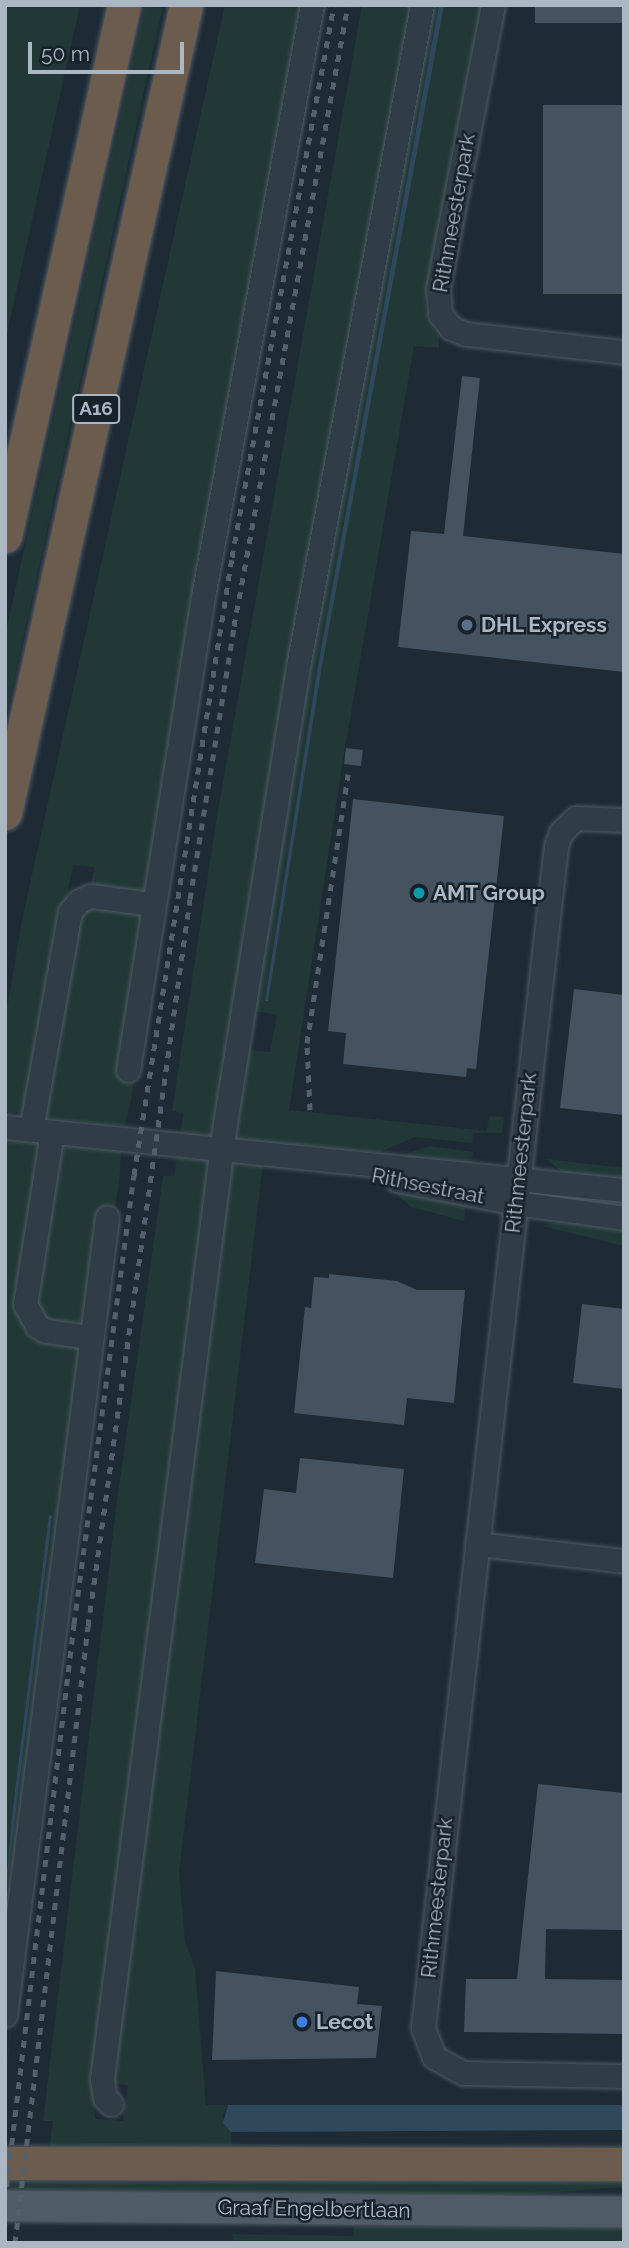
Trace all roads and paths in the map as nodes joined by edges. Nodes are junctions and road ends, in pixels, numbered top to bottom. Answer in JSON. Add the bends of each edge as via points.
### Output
{"nodes":[{"id":1,"x":124,"y":5,"type":"edge"},
{"id":2,"x":186,"y":5,"type":"edge"},
{"id":3,"x":312,"y":5,"type":"edge"},
{"id":4,"x":422,"y":5,"type":"edge"},
{"id":5,"x":493,"y":5,"type":"edge"},
{"id":6,"x":624,"y":352,"type":"edge"},
{"id":7,"x":5,"y":536,"type":"edge"},
{"id":8,"x":5,"y":813,"type":"edge"},
{"id":9,"x":624,"y":821,"type":"edge"},
{"id":10,"x":153,"y":904,"type":"junction"},
{"id":11,"x":128,"y":1070,"type":"dead end"},
{"id":12,"x":5,"y":1127,"type":"edge"},
{"id":13,"x":42,"y":1131,"type":"junction"},
{"id":14,"x":221,"y":1149,"type":"junction"},
{"id":15,"x":274,"y":1155,"type":"junction"},
{"id":16,"x":519,"y":1179,"type":"junction"},
{"id":17,"x":624,"y":1190,"type":"edge"},
{"id":18,"x":516,"y":1203,"type":"junction"},
{"id":19,"x":107,"y":1218,"type":"dead end"},
{"id":20,"x":624,"y":1218,"type":"edge"},
{"id":21,"x":89,"y":1337,"type":"junction"},
{"id":22,"x":477,"y":1544,"type":"junction"},
{"id":23,"x":624,"y":1561,"type":"edge"},
{"id":24,"x":5,"y":2015,"type":"edge"},
{"id":25,"x":624,"y":2076,"type":"edge"},
{"id":26,"x":111,"y":2104,"type":"dead end"},
{"id":27,"x":5,"y":2163,"type":"edge"},
{"id":28,"x":624,"y":2164,"type":"edge"},
{"id":29,"x":5,"y":2206,"type":"edge"},
{"id":30,"x":624,"y":2212,"type":"edge"}],
"edges":[{"from":1,"to":7,"type":"highway"},
{"from":2,"to":8,"type":"highway","number":"A16"},
{"from":3,"to":10,"type":"street","via":[[242,374]]},
{"from":4,"to":14,"type":"street","via":[[299,661]]},
{"from":5,"to":6,"type":"street","name":"Rithmeesterpark","via":[[438,289],[440,314],[451,328],[466,334]]},
{"from":9,"to":16,"type":"street","name":"Rithmeesterpark","via":[[576,818],[558,838]]},
{"from":10,"to":11,"type":"street"},
{"from":10,"to":13,"type":"street","via":[[91,897],[79,901],[70,912]]},
{"from":12,"to":13,"type":"street","name":"Rithsestraat"},
{"from":13,"to":14,"type":"street","name":"Rithsestraat"},
{"from":13,"to":21,"type":"street","via":[[25,1304],[37,1326],[46,1331]]},
{"from":14,"to":15,"type":"street","name":"Rithsestraat"},
{"from":14,"to":26,"type":"street","via":[[102,2079],[102,2090]]},
{"from":15,"to":16,"type":"street","name":"Rithsestraat"},
{"from":15,"to":18,"type":"street","name":"Rithsestraat"},
{"from":16,"to":17,"type":"street","name":"Rithsestraat"},
{"from":16,"to":18,"type":"street","name":"Rithmeesterpark"},
{"from":18,"to":20,"type":"street","name":"Rithsestraat"},
{"from":18,"to":22,"type":"street","name":"Rithmeesterpark"},
{"from":19,"to":21,"type":"street"},
{"from":21,"to":24,"type":"street"},
{"from":22,"to":23,"type":"street"},
{"from":22,"to":25,"type":"street","name":"Rithmeesterpark","via":[[425,2039],[435,2057],[463,2073]]},
{"from":27,"to":28,"type":"highway","name":"Graaf Engelbertlaan"},
{"from":29,"to":30,"type":"main road","name":"Graaf Engelbertlaan"}]}
